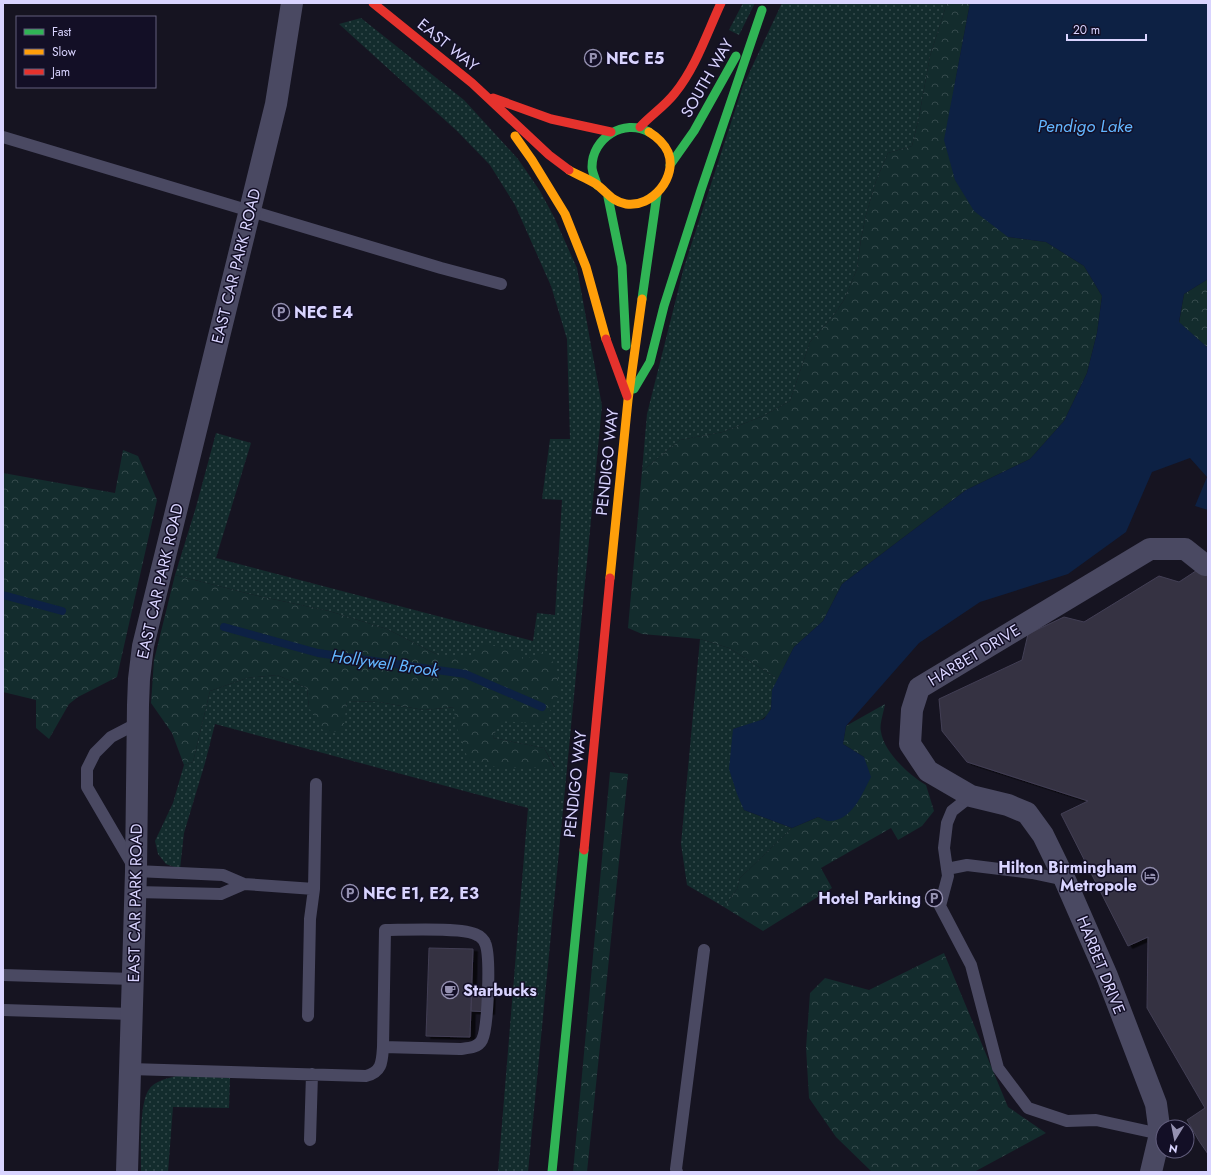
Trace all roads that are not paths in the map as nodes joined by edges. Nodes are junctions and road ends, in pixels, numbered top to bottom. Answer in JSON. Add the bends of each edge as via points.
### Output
{"nodes":[{"id":1,"x":292,"y":3,"type":"edge"},
{"id":2,"x":373,"y":3,"type":"edge"},
{"id":3,"x":721,"y":3,"type":"edge"},
{"id":4,"x":764,"y":7,"type":"edge"},
{"id":5,"x":486,"y":95,"type":"junction"},
{"id":6,"x":640,"y":127,"type":"junction"},
{"id":7,"x":611,"y":132,"type":"junction"},
{"id":8,"x":3,"y":137,"type":"edge"},
{"id":9,"x":670,"y":165,"type":"junction"},
{"id":10,"x":597,"y":185,"type":"junction"},
{"id":11,"x":657,"y":194,"type":"junction"},
{"id":12,"x":608,"y":197,"type":"junction"},
{"id":13,"x":250,"y":212,"type":"junction"},
{"id":14,"x":501,"y":284,"type":"dead end"},
{"id":15,"x":628,"y":400,"type":"junction"},
{"id":16,"x":1205,"y":565,"type":"dead end"},
{"id":17,"x":138,"y":723,"type":"junction"},
{"id":18,"x":316,"y":784,"type":"dead end"},
{"id":19,"x":971,"y":796,"type":"junction"},
{"id":20,"x":948,"y":869,"type":"junction"},
{"id":21,"x":136,"y":871,"type":"junction"},
{"id":22,"x":1065,"y":880,"type":"junction"},
{"id":23,"x":244,"y":884,"type":"junction"},
{"id":24,"x":314,"y":889,"type":"junction"},
{"id":25,"x":136,"y":892,"type":"junction"},
{"id":26,"x":704,"y":950,"type":"dead end"},
{"id":27,"x":3,"y":975,"type":"edge"},
{"id":28,"x":133,"y":979,"type":"junction"},
{"id":29,"x":3,"y":1010,"type":"edge"},
{"id":30,"x":132,"y":1014,"type":"junction"},
{"id":31,"x":308,"y":1016,"type":"dead end"},
{"id":32,"x":383,"y":1047,"type":"junction"},
{"id":33,"x":130,"y":1069,"type":"junction"},
{"id":34,"x":312,"y":1074,"type":"junction"},
{"id":35,"x":1158,"y":1119,"type":"edge"},
{"id":36,"x":1155,"y":1133,"type":"edge"},
{"id":37,"x":310,"y":1140,"type":"dead end"},
{"id":38,"x":1155,"y":1155,"type":"edge"},
{"id":39,"x":127,"y":1172,"type":"edge"},
{"id":40,"x":552,"y":1172,"type":"edge"},
{"id":41,"x":677,"y":1172,"type":"edge"},
{"id":42,"x":1151,"y":1172,"type":"edge"}],
"edges":[{"from":1,"to":13,"type":"street","name":"EAST CAR PARK ROAD","via":[[276,104]]},
{"from":2,"to":5,"type":"street","name":"EAST WAY"},
{"from":3,"to":6,"type":"street","name":"SOUTH WAY","via":[[693,64],[676,92]]},
{"from":4,"to":9,"type":"street","name":"SOUTH WAY","via":[[694,130]]},
{"from":4,"to":15,"type":"street","via":[[682,248],[650,362]]},
{"from":5,"to":7,"type":"street","name":"EAST WAY","via":[[551,119]]},
{"from":5,"to":10,"type":"street","name":"EAST WAY","via":[[560,164]]},
{"from":5,"to":15,"type":"street","via":[[532,160],[565,214],[586,267],[606,338]]},
{"from":6,"to":7,"type":"street","via":[[625,127]]},
{"from":6,"to":9,"type":"street","via":[[661,141],[668,152]]},
{"from":7,"to":10,"type":"street","via":[[597,146],[592,166]]},
{"from":8,"to":13,"type":"lane"},
{"from":9,"to":11,"type":"street","via":[[666,181]]},
{"from":10,"to":12,"type":"street"},
{"from":11,"to":12,"type":"street","via":[[646,201],[633,204],[620,203]]},
{"from":11,"to":15,"type":"street","name":"PENDIGO WAY"},
{"from":12,"to":15,"type":"street","name":"PENDIGO WAY","via":[[622,266]]},
{"from":13,"to":14,"type":"lane"},
{"from":13,"to":17,"type":"street","name":"EAST CAR PARK ROAD","via":[[143,646]]},
{"from":15,"to":40,"type":"street","name":"PENDIGO WAY"},
{"from":16,"to":19,"type":"street","name":"HARBET DRIVE","via":[[1185,549],[1150,549],[919,688],[912,710],[910,744],[928,771]]},
{"from":17,"to":21,"type":"street","name":"EAST CAR PARK ROAD"},
{"from":17,"to":21,"type":"lane","via":[[111,737],[95,753],[87,769],[87,788]]},
{"from":18,"to":24,"type":"lane"},
{"from":19,"to":20,"type":"lane","via":[[952,811],[947,823],[944,848]]},
{"from":19,"to":22,"type":"street","name":"HARBET DRIVE","via":[[1008,805],[1027,813],[1043,835]]},
{"from":20,"to":22,"type":"lane","via":[[967,865]]},
{"from":20,"to":36,"type":"lane","via":[[940,906],[971,965],[998,1068],[1028,1108],[1067,1121],[1096,1120]]},
{"from":21,"to":23,"type":"lane","via":[[223,875]]},
{"from":21,"to":25,"type":"street","name":"EAST CAR PARK ROAD"},
{"from":22,"to":35,"type":"street","name":"HARBET DRIVE","via":[[1107,976],[1156,1104]]},
{"from":23,"to":24,"type":"lane"},
{"from":23,"to":25,"type":"lane","via":[[221,894]]},
{"from":24,"to":31,"type":"lane","via":[[310,919]]},
{"from":25,"to":28,"type":"street","name":"EAST CAR PARK ROAD"},
{"from":26,"to":41,"type":"lane"},
{"from":27,"to":28,"type":"lane"},
{"from":28,"to":30,"type":"street","name":"EAST CAR PARK ROAD"},
{"from":29,"to":30,"type":"lane"},
{"from":30,"to":33,"type":"street","name":"EAST CAR PARK ROAD"},
{"from":32,"to":32,"type":"lane","via":[[385,930],[460,930],[476,934],[485,942],[489,956],[486,1029],[481,1041],[473,1048],[460,1049]]},
{"from":32,"to":34,"type":"lane","via":[[381,1063],[374,1074]]},
{"from":33,"to":34,"type":"lane"},
{"from":33,"to":39,"type":"street","name":"EAST CAR PARK ROAD"},
{"from":34,"to":37,"type":"lane"},
{"from":38,"to":42,"type":"street","name":"HARBET DRIVE"}]}
